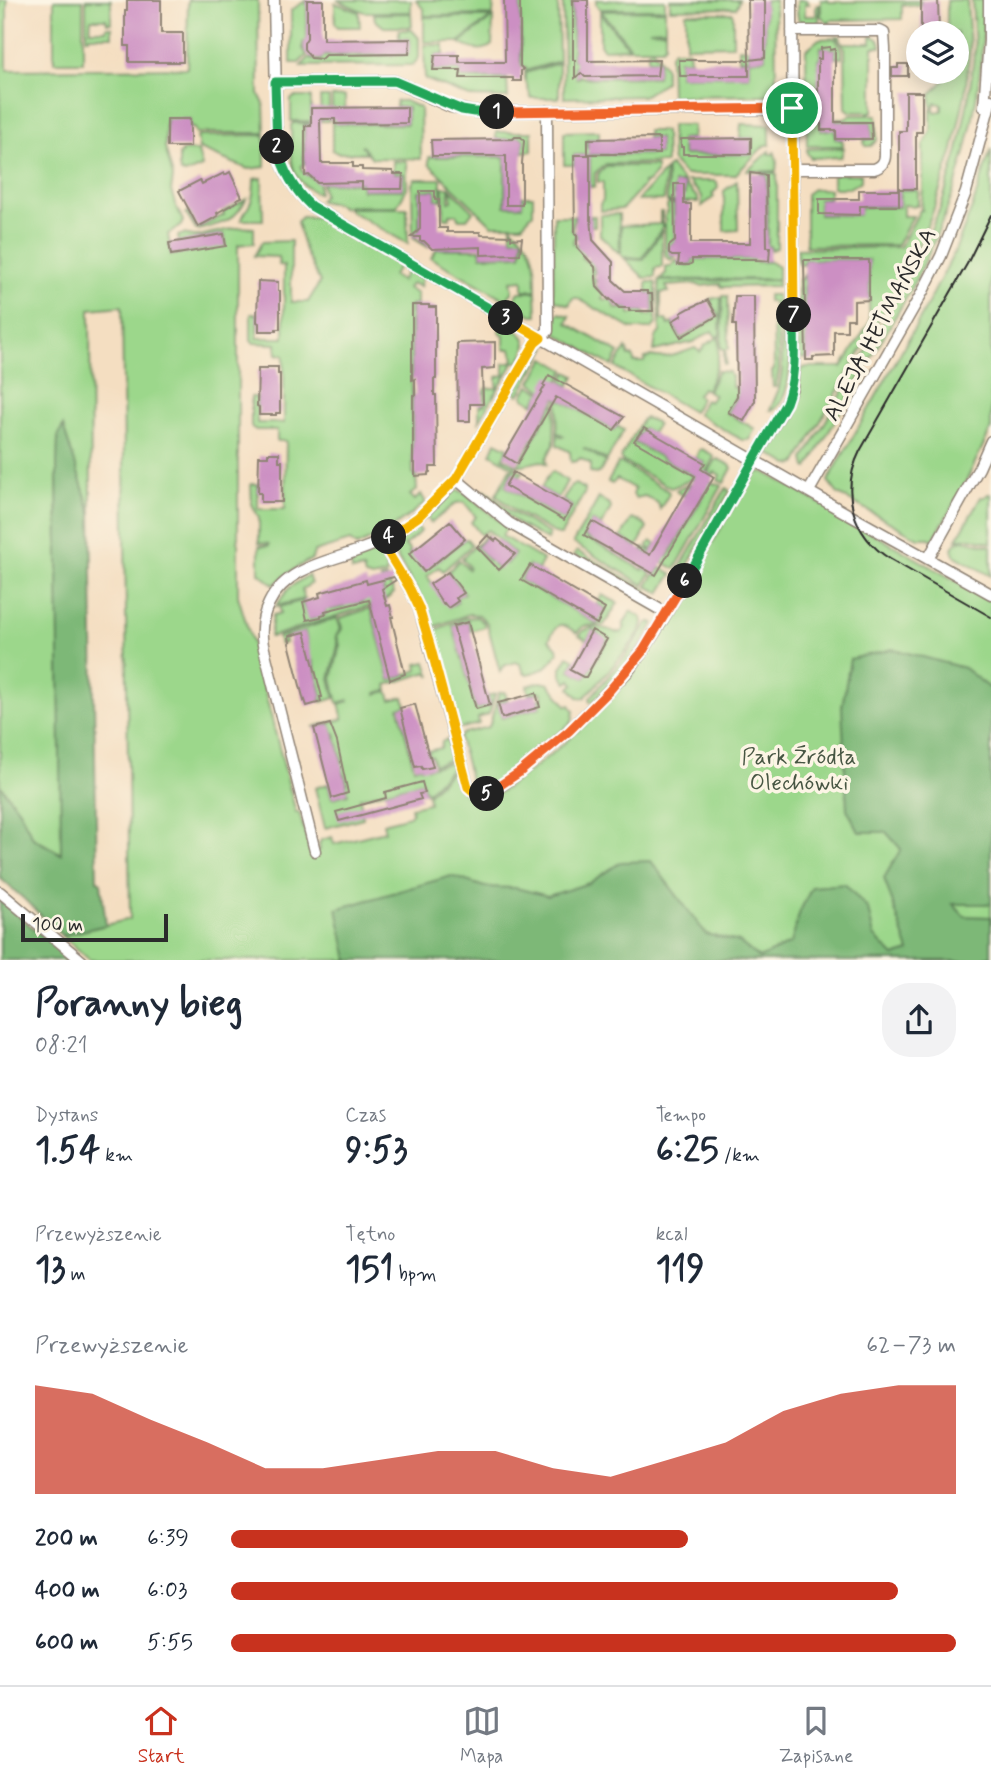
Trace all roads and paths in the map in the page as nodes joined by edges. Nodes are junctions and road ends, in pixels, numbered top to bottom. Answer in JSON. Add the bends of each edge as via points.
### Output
{"nodes":[{"id":1,"x":274,"y":0,"type":"edge"},
{"id":2,"x":792,"y":0,"type":"edge"},
{"id":3,"x":989,"y":0,"type":"edge"},
{"id":4,"x":792,"y":31,"type":"junction"},
{"id":5,"x":275,"y":82,"type":"junction"},
{"id":6,"x":991,"y":100,"type":"edge"},
{"id":7,"x":792,"y":108,"type":"junction"},
{"id":8,"x":547,"y":111,"type":"junction"},
{"id":9,"x":983,"y":129,"type":"junction"},
{"id":10,"x":793,"y":169,"type":"junction"},
{"id":11,"x":541,"y":338,"type":"junction"},
{"id":12,"x":991,"y":440,"type":"edge"},
{"id":13,"x":754,"y":460,"type":"junction"},
{"id":14,"x":456,"y":479,"type":"junction"},
{"id":15,"x":809,"y":491,"type":"junction"},
{"id":16,"x":381,"y":541,"type":"junction"},
{"id":17,"x":928,"y":559,"type":"junction"},
{"id":18,"x":991,"y":594,"type":"edge"},
{"id":19,"x":666,"y":613,"type":"junction"},
{"id":20,"x":315,"y":851,"type":"dead end"},
{"id":21,"x":0,"y":892,"type":"edge"},
{"id":22,"x":81,"y":960,"type":"edge"}],
"edges":[{"from":1,"to":5,"type":"street"},
{"from":2,"to":4,"type":"street"},
{"from":3,"to":9,"type":"street","name":"ALEJA HETMAŃSKA"},
{"from":4,"to":7,"type":"street"},
{"from":4,"to":10,"type":"street","via":[[884,33],[886,155],[874,169]]},
{"from":5,"to":8,"type":"street","via":[[394,81],[462,110]]},
{"from":5,"to":11,"type":"street","via":[[277,149],[290,182],[306,201]]},
{"from":6,"to":9,"type":"street","name":"ALEJA HETMAŃSKA"},
{"from":7,"to":8,"type":"street"},
{"from":7,"to":10,"type":"street"},
{"from":8,"to":11,"type":"street","via":[[549,327]]},
{"from":9,"to":15,"type":"street","name":"ALEJA HETMAŃSKA","via":[[941,256]]},
{"from":10,"to":13,"type":"street","via":[[793,380],[786,403]]},
{"from":11,"to":13,"type":"street"},
{"from":11,"to":14,"type":"street"},
{"from":12,"to":17,"type":"street"},
{"from":13,"to":15,"type":"street"},
{"from":13,"to":19,"type":"street"},
{"from":14,"to":16,"type":"street","via":[[418,517]]},
{"from":14,"to":19,"type":"street","via":[[509,523]]},
{"from":15,"to":17,"type":"street"},
{"from":16,"to":19,"type":"street","via":[[419,608],[468,787],[477,795],[491,793],[520,772],[593,709],[628,671]]},
{"from":16,"to":20,"type":"street","via":[[291,576],[275,593],[263,619],[265,658]]},
{"from":17,"to":18,"type":"street"},
{"from":21,"to":22,"type":"street"}]}
